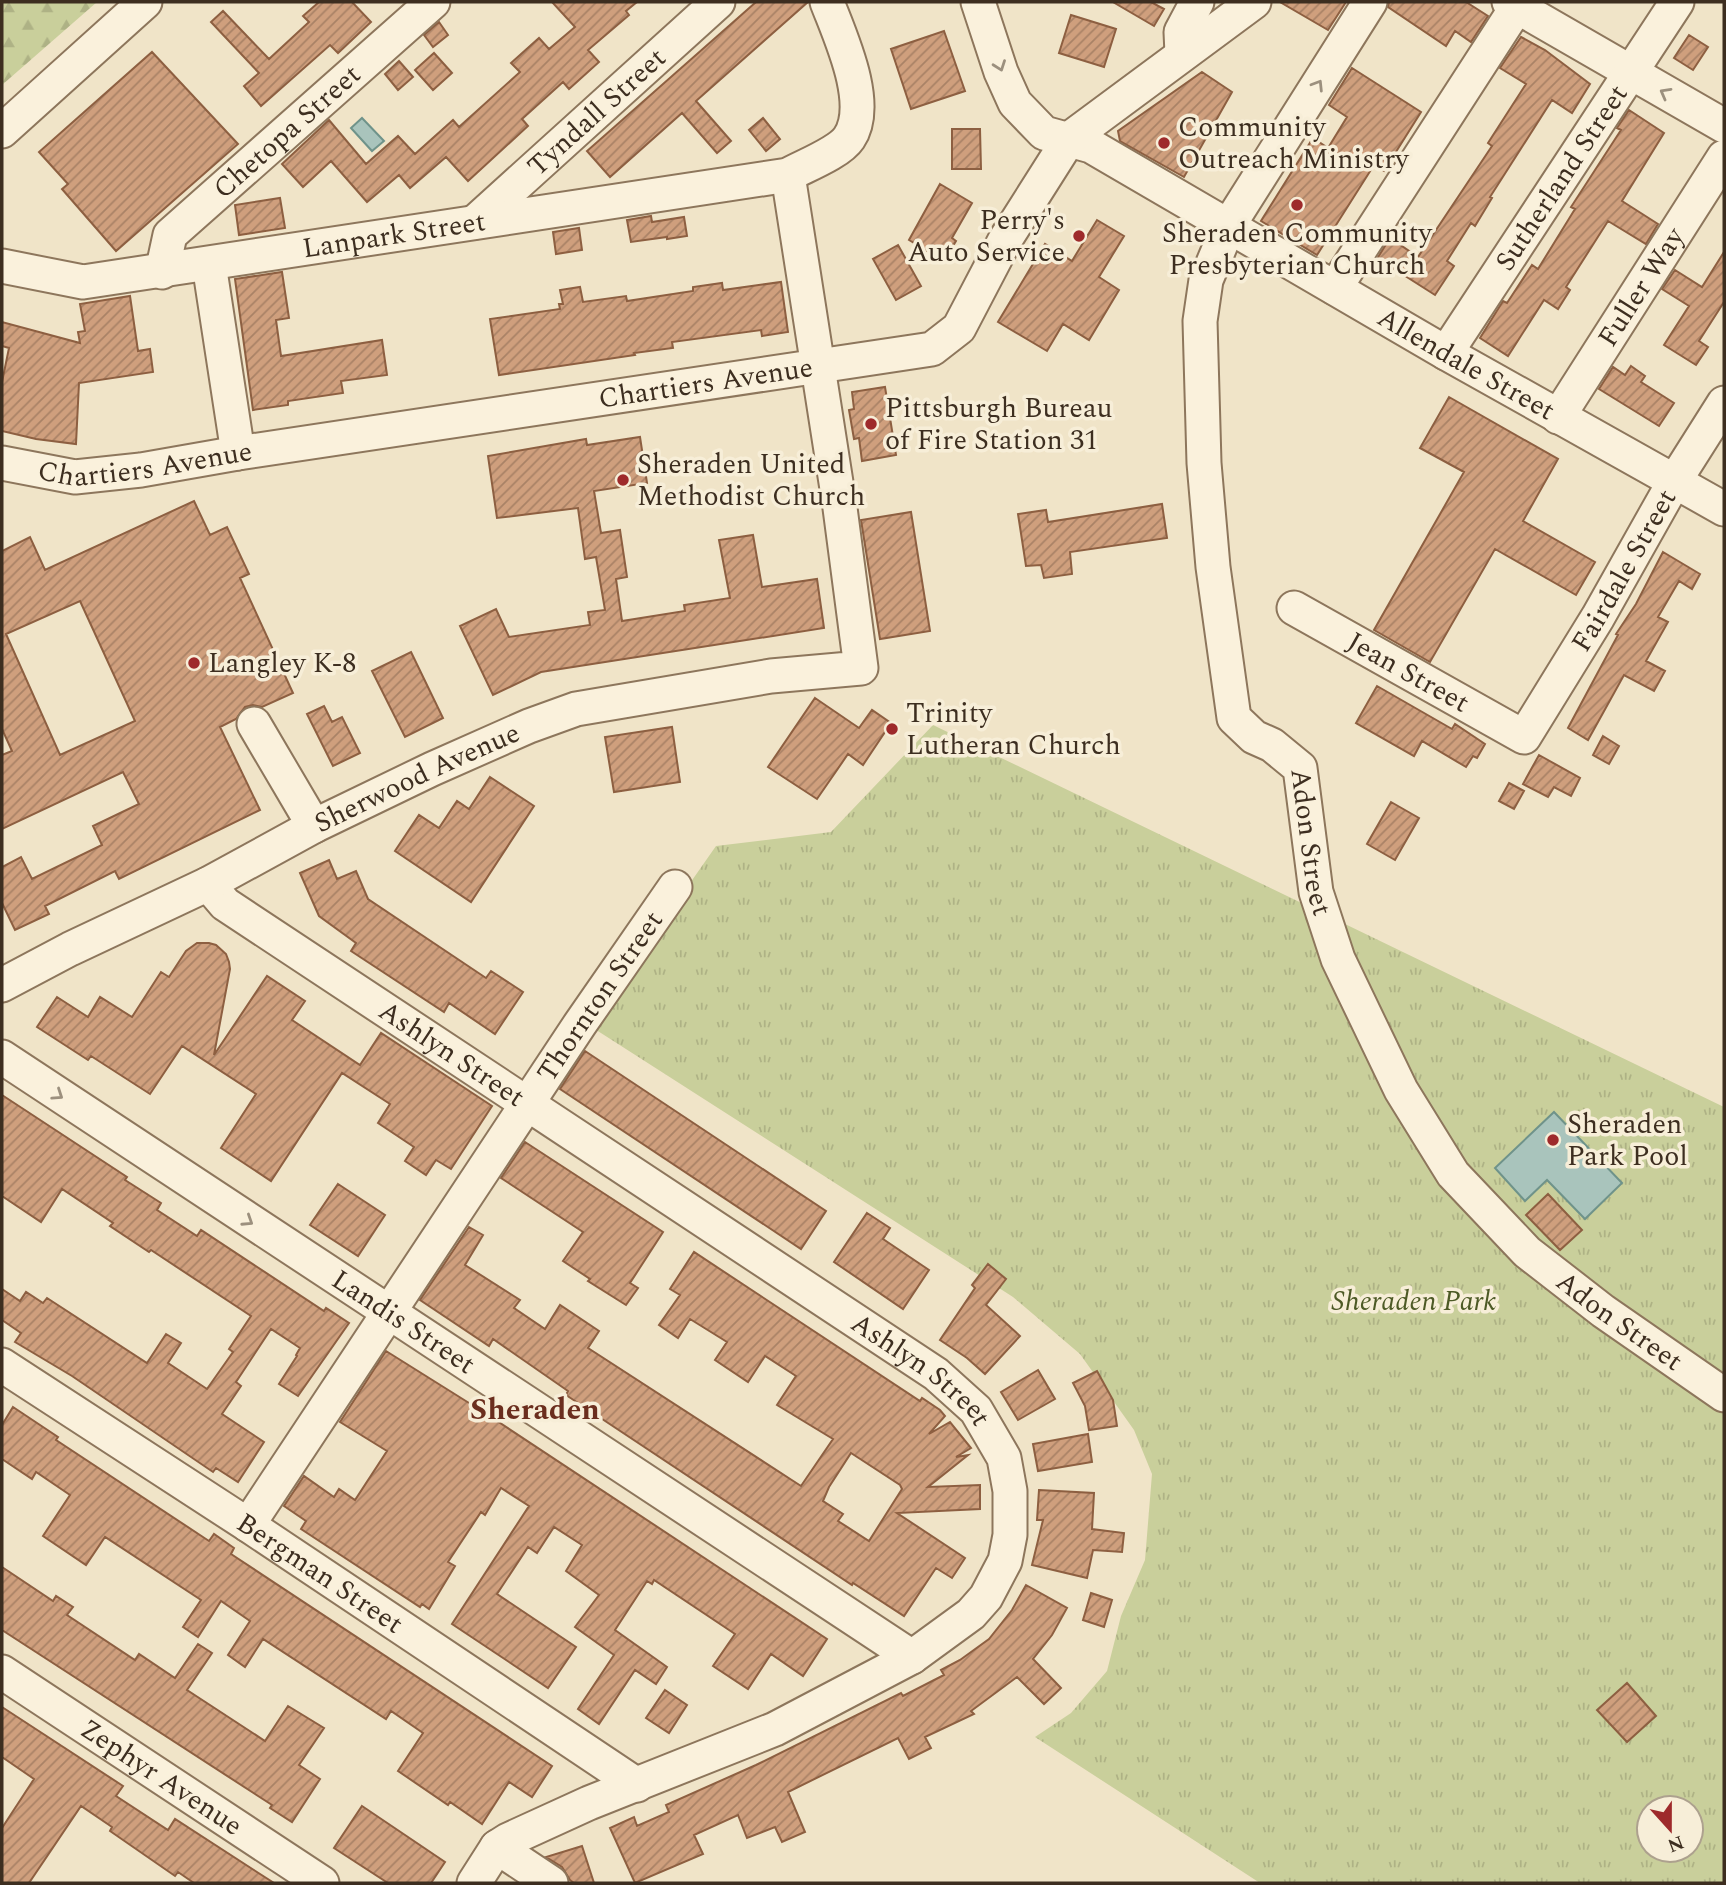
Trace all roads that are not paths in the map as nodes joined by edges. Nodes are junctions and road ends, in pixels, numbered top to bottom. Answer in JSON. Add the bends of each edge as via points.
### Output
{"nodes":[{"id":1,"x":145,"y":2,"type":"edge"},
{"id":2,"x":433,"y":2,"type":"edge"},
{"id":3,"x":718,"y":2,"type":"edge"},
{"id":4,"x":827,"y":2,"type":"edge"},
{"id":5,"x":978,"y":2,"type":"edge"},
{"id":6,"x":1196,"y":2,"type":"edge"},
{"id":7,"x":1254,"y":2,"type":"edge"},
{"id":8,"x":1370,"y":2,"type":"edge"},
{"id":9,"x":1677,"y":2,"type":"edge"},
{"id":10,"x":1515,"y":3,"type":"edge"},
{"id":11,"x":1182,"y":54,"type":"junction"},
{"id":12,"x":1631,"y":74,"type":"junction"},
{"id":13,"x":1724,"y":126,"type":"edge"},
{"id":14,"x":2,"y":131,"type":"edge"},
{"id":15,"x":1069,"y":139,"type":"junction"},
{"id":16,"x":1724,"y":157,"type":"edge"},
{"id":17,"x":788,"y":174,"type":"junction"},
{"id":18,"x":475,"y":222,"type":"junction"},
{"id":19,"x":1229,"y":225,"type":"junction"},
{"id":20,"x":209,"y":264,"type":"junction"},
{"id":21,"x":2,"y":266,"type":"edge"},
{"id":22,"x":162,"y":272,"type":"junction"},
{"id":23,"x":1335,"y":288,"type":"junction"},
{"id":24,"x":1446,"y":353,"type":"junction"},
{"id":25,"x":819,"y":366,"type":"junction"},
{"id":26,"x":1724,"y":403,"type":"edge"},
{"id":27,"x":1558,"y":417,"type":"junction"},
{"id":28,"x":238,"y":453,"type":"junction"},
{"id":29,"x":2,"y":463,"type":"edge"},
{"id":30,"x":1674,"y":482,"type":"junction"},
{"id":31,"x":1724,"y":509,"type":"edge"},
{"id":32,"x":1294,"y":608,"type":"dead end"},
{"id":33,"x":254,"y":723,"type":"dead end"},
{"id":34,"x":1524,"y":737,"type":"joint"},
{"id":35,"x":314,"y":826,"type":"junction"},
{"id":36,"x":208,"y":884,"type":"junction"},
{"id":37,"x":675,"y":887,"type":"dead end"},
{"id":38,"x":2,"y":985,"type":"edge"},
{"id":39,"x":2,"y":1057,"type":"edge"},
{"id":40,"x":527,"y":1105,"type":"junction"},
{"id":41,"x":389,"y":1314,"type":"junction"},
{"id":42,"x":2,"y":1365,"type":"edge"},
{"id":43,"x":1724,"y":1395,"type":"edge"},
{"id":44,"x":248,"y":1525,"type":"junction"},
{"id":45,"x":912,"y":1657,"type":"junction"},
{"id":46,"x":2,"y":1672,"type":"edge"},
{"id":47,"x":637,"y":1785,"type":"junction"},
{"id":48,"x":497,"y":1847,"type":"junction"},
{"id":49,"x":322,"y":1883,"type":"edge"},
{"id":50,"x":474,"y":1883,"type":"edge"},
{"id":51,"x":551,"y":1883,"type":"edge"}],
"edges":[{"from":1,"to":14,"type":"street"},
{"from":2,"to":22,"type":"street","name":"Chetopa Street","via":[[170,235]]},
{"from":3,"to":18,"type":"street","name":"Tyndall Street"},
{"from":4,"to":17,"type":"street","name":"Lanpark Street","via":[[853,69],[857,119],[848,140]]},
{"from":5,"to":15,"type":"street","name":"Allendale Street","one_way":true,"via":[[1015,103],[1044,133]]},
{"from":6,"to":11,"type":"street","via":[[1181,32]]},
{"from":7,"to":11,"type":"street","name":"Chartiers Avenue"},
{"from":19,"to":8,"type":"street","name":"Adon Street","one_way":true},
{"from":9,"to":12,"type":"street","name":"Sutherland Street"},
{"from":10,"to":12,"type":"street"},
{"from":10,"to":23,"type":"street"},
{"from":11,"to":15,"type":"street","name":"Chartiers Avenue"},
{"from":13,"to":12,"type":"street","one_way":true},
{"from":12,"to":24,"type":"street","name":"Sutherland Street"},
{"from":15,"to":19,"type":"street","name":"Allendale Street","via":[[1091,146]]},
{"from":15,"to":25,"type":"street","name":"Chartiers Avenue","via":[[1005,240],[959,328],[932,349]]},
{"from":16,"to":27,"type":"street","name":"Fuller Way"},
{"from":17,"to":18,"type":"street","name":"Lanpark Street"},
{"from":17,"to":25,"type":"street"},
{"from":18,"to":20,"type":"street","name":"Lanpark Street"},
{"from":19,"to":23,"type":"street","name":"Allendale Street"},
{"from":19,"to":43,"type":"street","name":"Adon Street","via":[[1206,280],[1200,321],[1204,463],[1234,718],[1300,768],[1316,892],[1338,959],[1401,1090],[1453,1174],[1527,1252]]},
{"from":20,"to":22,"type":"street","name":"Lanpark Street"},
{"from":20,"to":28,"type":"street"},
{"from":21,"to":22,"type":"street","name":"Lanpark Street","via":[[83,282]]},
{"from":23,"to":24,"type":"street","name":"Allendale Street"},
{"from":24,"to":27,"type":"street","name":"Allendale Street"},
{"from":25,"to":28,"type":"street","name":"Chartiers Avenue"},
{"from":25,"to":35,"type":"street","name":"Sherwood Avenue","via":[[862,668],[771,676],[576,709],[456,758]]},
{"from":26,"to":30,"type":"street","name":"Fairdale Street"},
{"from":27,"to":30,"type":"street","name":"Allendale Street"},
{"from":28,"to":29,"type":"street","name":"Chartiers Avenue","via":[[75,477]]},
{"from":30,"to":31,"type":"street","name":"Allendale Street"},
{"from":30,"to":34,"type":"street","name":"Fairdale Street"},
{"from":32,"to":34,"type":"street","name":"Jean Street"},
{"from":33,"to":35,"type":"street"},
{"from":35,"to":36,"type":"street","name":"Sherwood Avenue"},
{"from":36,"to":38,"type":"street","name":"Sherwood Avenue"},
{"from":36,"to":40,"type":"street","name":"Ashlyn Street","via":[[225,904]]},
{"from":37,"to":40,"type":"street","name":"Thornton Street"},
{"from":39,"to":41,"type":"street","name":"Landis Street","one_way":true},
{"from":40,"to":41,"type":"street","name":"Thornton Street"},
{"from":40,"to":45,"type":"street","name":"Ashlyn Street","via":[[936,1374],[976,1410],[999,1446],[1007,1471],[1012,1510],[1005,1560],[986,1597],[971,1614]]},
{"from":41,"to":44,"type":"street","name":"Thornton Street"},
{"from":41,"to":45,"type":"street","name":"Landis Street"},
{"from":42,"to":44,"type":"street","name":"Bergman Street"},
{"from":44,"to":47,"type":"street","name":"Bergman Street"},
{"from":45,"to":47,"type":"street","name":"Ashlyn Street","via":[[775,1729]]},
{"from":46,"to":49,"type":"street","name":"Zephyr Avenue"},
{"from":47,"to":48,"type":"street","name":"Ashlyn Street","via":[[589,1802]]},
{"from":48,"to":50,"type":"street"},
{"from":48,"to":51,"type":"street"}]}
